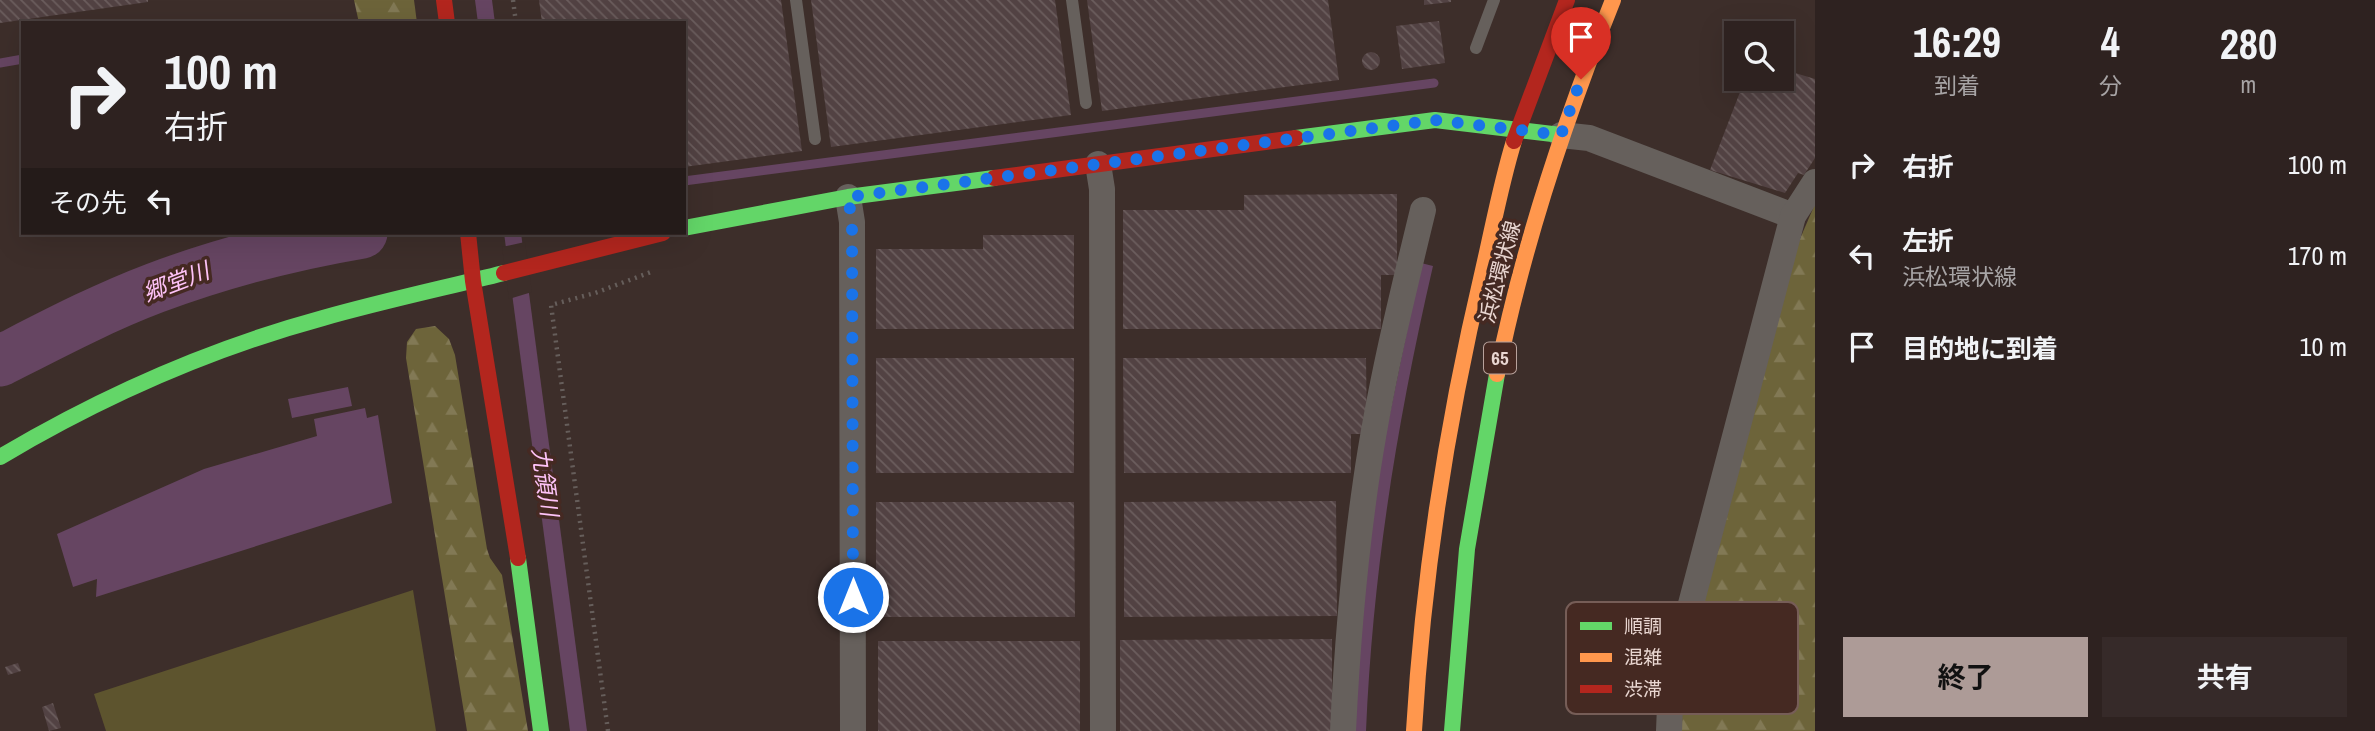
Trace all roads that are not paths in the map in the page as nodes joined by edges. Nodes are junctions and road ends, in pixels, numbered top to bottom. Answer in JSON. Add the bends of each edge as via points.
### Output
{"nodes":[{"id":1,"x":444,"y":0,"type":"edge"},
{"id":2,"x":796,"y":0,"type":"edge"},
{"id":3,"x":1072,"y":0,"type":"edge"},
{"id":4,"x":1494,"y":0,"type":"edge"},
{"id":5,"x":1567,"y":0,"type":"edge"},
{"id":6,"x":1613,"y":0,"type":"edge"},
{"id":7,"x":447,"y":21,"type":"edge"},
{"id":8,"x":1476,"y":48,"type":"dead end"},
{"id":9,"x":1086,"y":103,"type":"dead end"},
{"id":10,"x":1518,"y":130,"type":"junction"},
{"id":11,"x":1561,"y":135,"type":"junction"},
{"id":12,"x":815,"y":139,"type":"dead end"},
{"id":13,"x":1098,"y":164,"type":"junction"},
{"id":14,"x":1815,"y":182,"type":"edge"},
{"id":15,"x":848,"y":197,"type":"junction"},
{"id":16,"x":1423,"y":210,"type":"dead end"},
{"id":17,"x":1793,"y":216,"type":"junction"},
{"id":18,"x":686,"y":228,"type":"edge"},
{"id":19,"x":468,"y":235,"type":"edge"},
{"id":20,"x":655,"y":235,"type":"edge"},
{"id":21,"x":472,"y":281,"type":"junction"},
{"id":22,"x":0,"y":457,"type":"edge"},
{"id":23,"x":1692,"y":602,"type":"edge"},
{"id":24,"x":541,"y":731,"type":"edge"},
{"id":25,"x":853,"y":731,"type":"edge"},
{"id":26,"x":1103,"y":731,"type":"edge"},
{"id":27,"x":1343,"y":731,"type":"edge"},
{"id":28,"x":1414,"y":731,"type":"edge"},
{"id":29,"x":1452,"y":731,"type":"edge"}],
"edges":[{"from":1,"to":7,"type":"street"},
{"from":2,"to":12,"type":"lane"},
{"from":3,"to":9,"type":"lane"},
{"from":4,"to":8,"type":"lane"},
{"from":5,"to":10,"type":"street","name":"浜松環状線","number":"65"},
{"from":6,"to":11,"type":"street","name":"浜松環状線","number":"65"},
{"from":10,"to":11,"type":"street"},
{"from":10,"to":13,"type":"street","via":[[1435,120]]},
{"from":10,"to":28,"type":"street","name":"浜松環状線","number":"65","via":[[1447,427],[1426,566]]},
{"from":11,"to":17,"type":"street","via":[[1588,138]]},
{"from":11,"to":29,"type":"street","name":"浜松環状線","number":"65","via":[[1511,312],[1484,434],[1459,620]]},
{"from":13,"to":15,"type":"street"},
{"from":13,"to":26,"type":"street","via":[[1102,189]]},
{"from":14,"to":17,"type":"street"},
{"from":15,"to":18,"type":"street"},
{"from":15,"to":25,"type":"street","via":[[852,222]]},
{"from":16,"to":27,"type":"street","via":[[1390,349],[1366,480],[1350,611]]},
{"from":17,"to":23,"type":"street"},
{"from":19,"to":21,"type":"street"},
{"from":20,"to":21,"type":"street"},
{"from":21,"to":22,"type":"street","via":[[322,318],[212,354],[105,399]]},
{"from":21,"to":24,"type":"street"}]}
